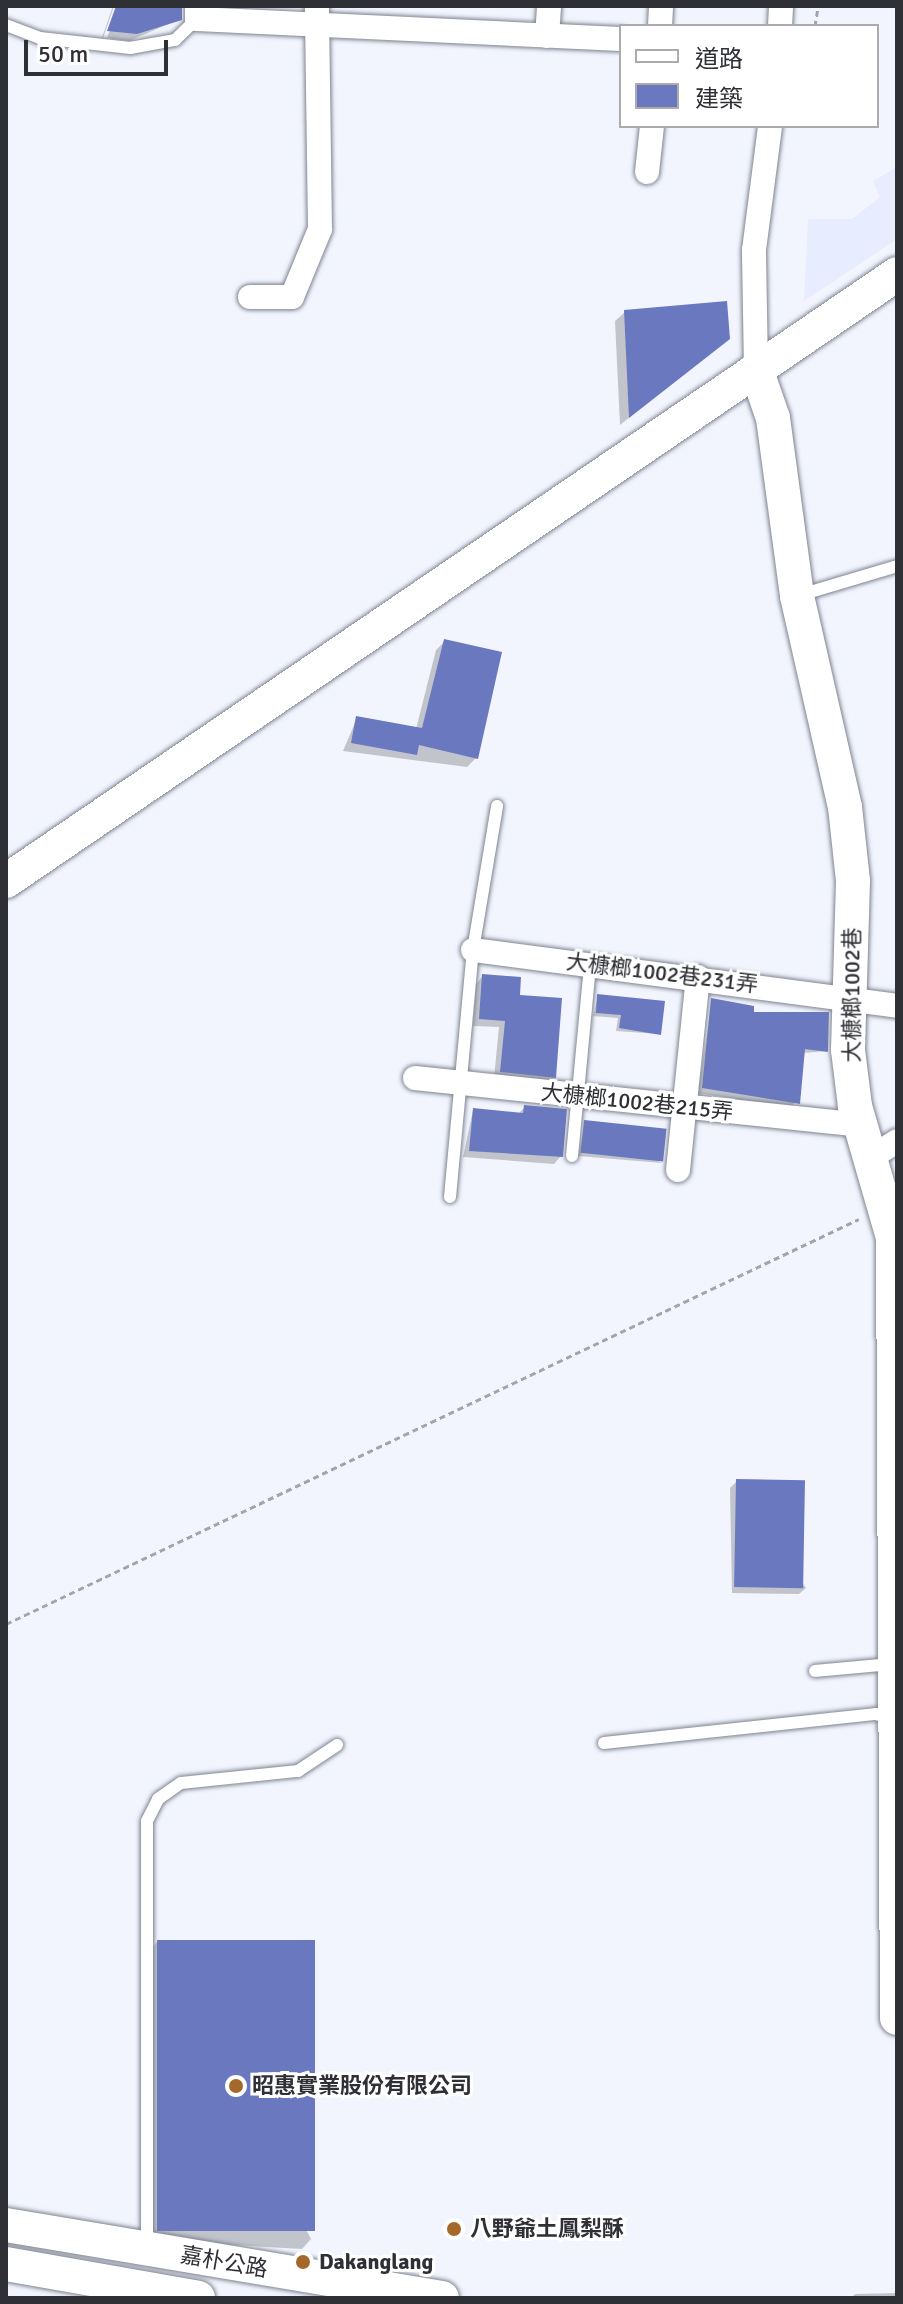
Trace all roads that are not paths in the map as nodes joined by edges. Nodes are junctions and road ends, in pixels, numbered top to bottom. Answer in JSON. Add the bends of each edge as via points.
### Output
{"nodes":[{"id":1,"x":549,"y":6,"type":"edge"},
{"id":2,"x":197,"y":13,"type":"edge"},
{"id":3,"x":316,"y":16,"type":"edge"},
{"id":4,"x":431,"y":18,"type":"edge"},
{"id":5,"x":6,"y":25,"type":"edge"},
{"id":6,"x":547,"y":36,"type":"junction"},
{"id":7,"x":619,"y":39,"type":"edge"},
{"id":8,"x":652,"y":128,"type":"edge"},
{"id":9,"x":770,"y":128,"type":"edge"},
{"id":10,"x":647,"y":172,"type":"dead end"},
{"id":11,"x":897,"y":274,"type":"edge"},
{"id":12,"x":250,"y":297,"type":"dead end"},
{"id":13,"x":756,"y":369,"type":"junction"},
{"id":14,"x":897,"y":566,"type":"edge"},
{"id":15,"x":797,"y":596,"type":"junction"},
{"id":16,"x":497,"y":806,"type":"dead end"},
{"id":17,"x":6,"y":881,"type":"edge"},
{"id":18,"x":473,"y":950,"type":"junction"},
{"id":19,"x":590,"y":964,"type":"junction"},
{"id":20,"x":698,"y":977,"type":"junction"},
{"id":21,"x":850,"y":995,"type":"junction"},
{"id":22,"x":897,"y":1006,"type":"edge"},
{"id":23,"x":415,"y":1078,"type":"dead end"},
{"id":24,"x":460,"y":1084,"type":"junction"},
{"id":25,"x":578,"y":1096,"type":"junction"},
{"id":26,"x":686,"y":1107,"type":"junction"},
{"id":27,"x":860,"y":1125,"type":"junction"},
{"id":28,"x":572,"y":1156,"type":"dead end"},
{"id":29,"x":678,"y":1170,"type":"dead end"},
{"id":30,"x":887,"y":1191,"type":"edge"},
{"id":31,"x":450,"y":1197,"type":"dead end"},
{"id":32,"x":891,"y":1664,"type":"junction"},
{"id":33,"x":815,"y":1671,"type":"dead end"},
{"id":34,"x":894,"y":1720,"type":"edge"},
{"id":35,"x":604,"y":1743,"type":"dead end"},
{"id":36,"x":337,"y":1745,"type":"dead end"},
{"id":37,"x":894,"y":1788,"type":"edge"},
{"id":38,"x":897,"y":2018,"type":"edge"},
{"id":39,"x":6,"y":2225,"type":"edge"},
{"id":40,"x":147,"y":2249,"type":"junction"},
{"id":41,"x":6,"y":2264,"type":"edge"},
{"id":42,"x":198,"y":2298,"type":"edge"},
{"id":43,"x":442,"y":2298,"type":"edge"}],
"edges":[{"from":1,"to":6,"type":"street"},
{"from":2,"to":3,"type":"street"},
{"from":2,"to":5,"type":"lane","via":[[175,40],[130,48],[40,38]]},
{"from":3,"to":4,"type":"street"},
{"from":3,"to":12,"type":"street","via":[[320,229],[292,297]]},
{"from":4,"to":6,"type":"street"},
{"from":6,"to":7,"type":"street"},
{"from":8,"to":10,"type":"street"},
{"from":9,"to":13,"type":"street","via":[[754,250]]},
{"from":11,"to":13,"type":"main road"},
{"from":13,"to":15,"type":"main road","name":"大槺榔1002巷","via":[[773,418]]},
{"from":13,"to":17,"type":"main road"},
{"from":14,"to":15,"type":"lane"},
{"from":15,"to":21,"type":"main road","name":"大槺榔1002巷","via":[[845,807],[853,881]]},
{"from":16,"to":18,"type":"lane"},
{"from":18,"to":19,"type":"street","name":"大槺榔1002巷231弄"},
{"from":18,"to":24,"type":"lane"},
{"from":19,"to":20,"type":"street","name":"大槺榔1002巷231弄"},
{"from":19,"to":25,"type":"lane"},
{"from":20,"to":21,"type":"street","name":"大槺榔1002巷231弄"},
{"from":20,"to":26,"type":"street"},
{"from":21,"to":22,"type":"street","name":"大槺榔1002巷231弄"},
{"from":21,"to":27,"type":"main road","name":"大槺榔1002巷","via":[[848,1050]]},
{"from":23,"to":24,"type":"street","name":"大槺榔1002巷215弄"},
{"from":24,"to":25,"type":"street","name":"大槺榔1002巷215弄"},
{"from":24,"to":31,"type":"lane"},
{"from":25,"to":26,"type":"street","name":"大槺榔1002巷215弄"},
{"from":25,"to":28,"type":"lane"},
{"from":26,"to":27,"type":"street","name":"大槺榔1002巷215弄"},
{"from":26,"to":29,"type":"street"},
{"from":27,"to":30,"type":"main road","name":"大槺榔1002巷"},
{"from":30,"to":32,"type":"main road","name":"大槺榔1002巷"},
{"from":32,"to":33,"type":"lane"},
{"from":32,"to":34,"type":"main road","name":"大槺榔1002巷"},
{"from":34,"to":35,"type":"lane","via":[[876,1714]]},
{"from":34,"to":37,"type":"main road","name":"大槺榔1002巷"},
{"from":36,"to":40,"type":"lane","via":[[298,1771],[181,1783],[158,1799],[147,1821]]},
{"from":37,"to":38,"type":"main road","name":"大槺榔1002巷"},
{"from":39,"to":40,"type":"main road","name":"嘉朴公路"},
{"from":40,"to":43,"type":"main road","name":"嘉朴公路"},
{"from":41,"to":42,"type":"main road","name":"嘉朴公路"}]}
